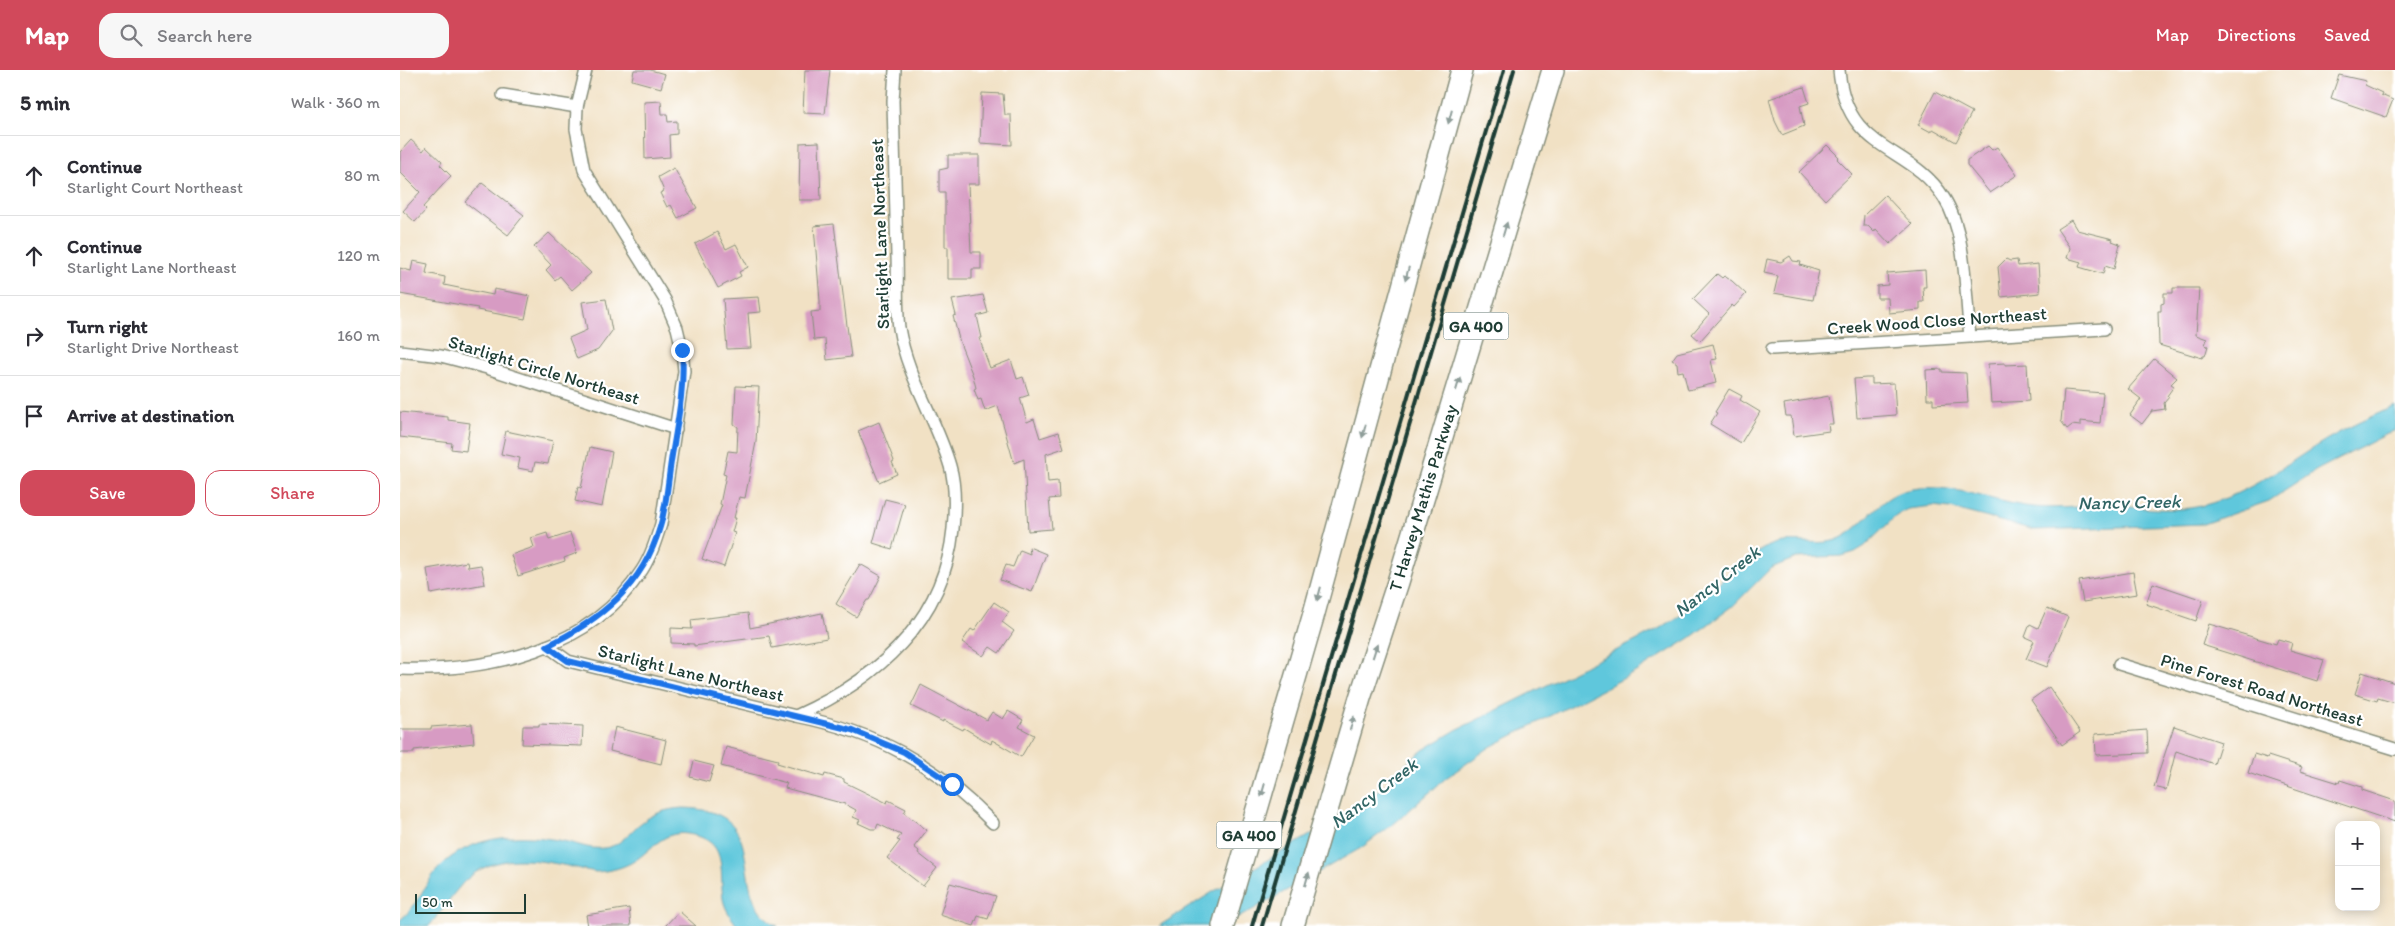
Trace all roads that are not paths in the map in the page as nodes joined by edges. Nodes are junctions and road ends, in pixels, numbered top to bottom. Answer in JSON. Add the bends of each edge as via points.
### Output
{"nodes":[{"id":1,"x":586,"y":70,"type":"edge"},
{"id":2,"x":895,"y":70,"type":"edge"},
{"id":3,"x":1462,"y":70,"type":"edge"},
{"id":4,"x":1553,"y":70,"type":"edge"},
{"id":5,"x":1839,"y":70,"type":"edge"},
{"id":6,"x":503,"y":95,"type":"dead end"},
{"id":7,"x":577,"y":107,"type":"junction"},
{"id":8,"x":2104,"y":328,"type":"dead end"},
{"id":9,"x":1970,"y":336,"type":"junction"},
{"id":10,"x":1772,"y":349,"type":"dead end"},
{"id":11,"x":400,"y":351,"type":"edge"},
{"id":12,"x":676,"y":429,"type":"junction"},
{"id":13,"x":547,"y":646,"type":"junction"},
{"id":14,"x":2118,"y":664,"type":"dead end"},
{"id":15,"x":400,"y":670,"type":"edge"},
{"id":16,"x":796,"y":716,"type":"junction"},
{"id":17,"x":2395,"y":749,"type":"edge"},
{"id":18,"x":993,"y":823,"type":"dead end"},
{"id":19,"x":1223,"y":926,"type":"edge"},
{"id":20,"x":1293,"y":926,"type":"edge"}],
"edges":[{"from":1,"to":7,"type":"street"},
{"from":2,"to":16,"type":"street","name":"Starlight Lane Northeast","via":[[899,325],[910,371],[951,468],[955,507],[951,548],[931,604],[901,644],[853,686]]},
{"from":3,"to":19,"type":"highway","number":"GA 400","one_way":true},
{"from":20,"to":4,"type":"highway","name":"T Harvey Mathis Parkway","number":"GA 400","one_way":true},
{"from":5,"to":9,"type":"street","via":[[1845,100],[1858,124],[1877,143],[1924,176],[1943,195],[1952,210],[1962,256]]},
{"from":6,"to":7,"type":"street"},
{"from":7,"to":12,"type":"street","via":[[576,129],[584,170],[665,300],[677,328],[684,371]]},
{"from":8,"to":9,"type":"street","name":"Creek Wood Close Northeast"},
{"from":9,"to":10,"type":"street","name":"Creek Wood Close Northeast"},
{"from":11,"to":12,"type":"street","name":"Starlight Circle Northeast","via":[[441,356],[487,368]]},
{"from":12,"to":13,"type":"street","via":[[661,524],[643,569],[603,614]]},
{"from":13,"to":15,"type":"street","via":[[486,664]]},
{"from":13,"to":16,"type":"street","name":"Starlight Lane Northeast","via":[[568,661]]},
{"from":14,"to":17,"type":"street","name":"Pine Forest Road Northeast"},
{"from":16,"to":18,"type":"street","via":[[852,730],[904,752],[952,784]]}]}
